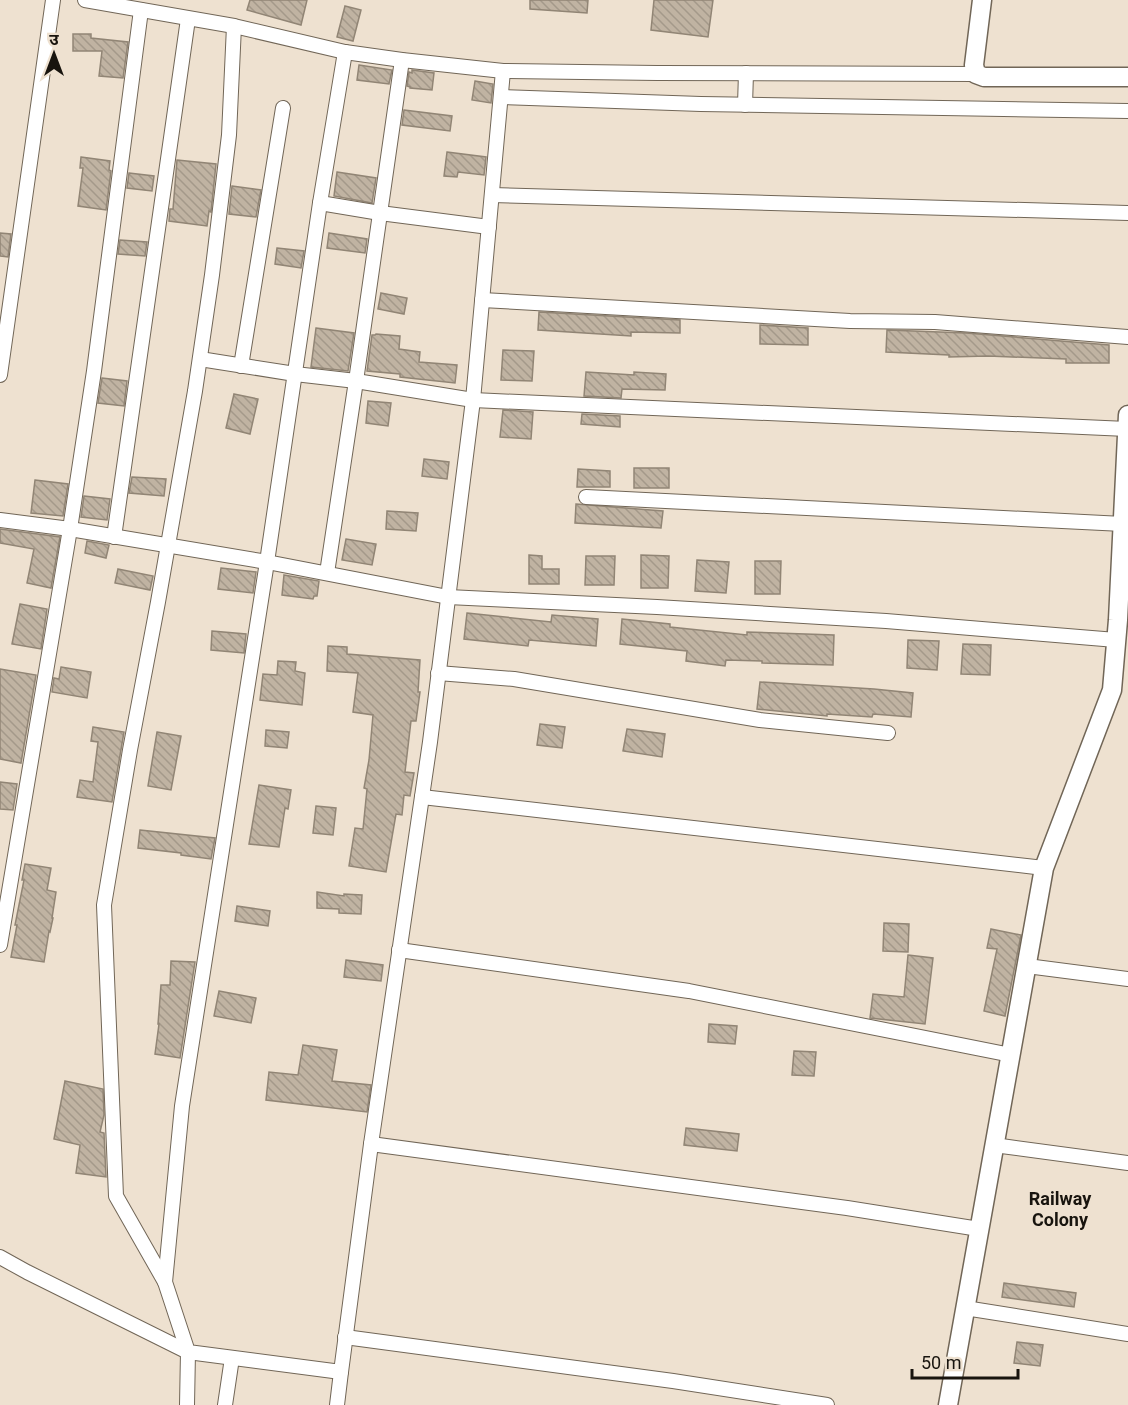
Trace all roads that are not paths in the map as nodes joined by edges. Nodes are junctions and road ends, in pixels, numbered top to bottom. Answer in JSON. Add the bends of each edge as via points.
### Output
{"nodes":[{"id":1,"x":53,"y":0,"type":"edge"},
{"id":2,"x":85,"y":0,"type":"edge"},
{"id":3,"x":982,"y":0,"type":"edge"},
{"id":4,"x":141,"y":10,"type":"junction"},
{"id":5,"x":188,"y":19,"type":"junction"},
{"id":6,"x":234,"y":26,"type":"junction"},
{"id":7,"x":345,"y":52,"type":"junction"},
{"id":8,"x":402,"y":60,"type":"junction"},
{"id":9,"x":503,"y":71,"type":"junction"},
{"id":10,"x":746,"y":73,"type":"junction"},
{"id":11,"x":976,"y":74,"type":"junction"},
{"id":12,"x":1128,"y":77,"type":"edge"},
{"id":13,"x":501,"y":97,"type":"junction"},
{"id":14,"x":745,"y":105,"type":"junction"},
{"id":15,"x":283,"y":108,"type":"dead end"},
{"id":16,"x":1128,"y":111,"type":"edge"},
{"id":17,"x":492,"y":195,"type":"junction"},
{"id":18,"x":320,"y":203,"type":"junction"},
{"id":19,"x":380,"y":213,"type":"junction"},
{"id":20,"x":1128,"y":213,"type":"edge"},
{"id":21,"x":489,"y":226,"type":"junction"},
{"id":22,"x":482,"y":300,"type":"junction"},
{"id":23,"x":1128,"y":338,"type":"edge"},
{"id":24,"x":200,"y":359,"type":"junction"},
{"id":25,"x":241,"y":366,"type":"junction"},
{"id":26,"x":295,"y":374,"type":"junction"},
{"id":27,"x":0,"y":375,"type":"edge"},
{"id":28,"x":356,"y":381,"type":"junction"},
{"id":29,"x":473,"y":400,"type":"junction"},
{"id":30,"x":1128,"y":415,"type":"edge"},
{"id":31,"x":1127,"y":429,"type":"edge"},
{"id":32,"x":586,"y":498,"type":"dead end"},
{"id":33,"x":0,"y":519,"type":"edge"},
{"id":34,"x":1123,"y":524,"type":"junction"},
{"id":35,"x":70,"y":529,"type":"junction"},
{"id":36,"x":114,"y":537,"type":"junction"},
{"id":37,"x":168,"y":546,"type":"junction"},
{"id":38,"x":267,"y":562,"type":"junction"},
{"id":39,"x":327,"y":573,"type":"junction"},
{"id":40,"x":448,"y":597,"type":"junction"},
{"id":41,"x":1116,"y":640,"type":"junction"},
{"id":42,"x":438,"y":673,"type":"junction"},
{"id":43,"x":888,"y":734,"type":"dead end"},
{"id":44,"x":422,"y":797,"type":"junction"},
{"id":45,"x":1044,"y":868,"type":"junction"},
{"id":46,"x":0,"y":945,"type":"edge"},
{"id":47,"x":399,"y":950,"type":"junction"},
{"id":48,"x":1027,"y":966,"type":"junction"},
{"id":49,"x":1128,"y":979,"type":"edge"},
{"id":50,"x":1011,"y":1055,"type":"junction"},
{"id":51,"x":371,"y":1144,"type":"junction"},
{"id":52,"x":994,"y":1145,"type":"junction"},
{"id":53,"x":1128,"y":1163,"type":"edge"},
{"id":54,"x":979,"y":1229,"type":"junction"},
{"id":55,"x":0,"y":1257,"type":"edge"},
{"id":56,"x":165,"y":1282,"type":"junction"},
{"id":57,"x":965,"y":1308,"type":"junction"},
{"id":58,"x":1128,"y":1334,"type":"edge"},
{"id":59,"x":345,"y":1337,"type":"junction"},
{"id":60,"x":188,"y":1353,"type":"junction"},
{"id":61,"x":232,"y":1358,"type":"junction"},
{"id":62,"x":341,"y":1372,"type":"junction"},
{"id":63,"x":187,"y":1405,"type":"edge"},
{"id":64,"x":225,"y":1405,"type":"edge"},
{"id":65,"x":337,"y":1405,"type":"edge"},
{"id":66,"x":827,"y":1405,"type":"edge"},
{"id":67,"x":948,"y":1405,"type":"edge"}],
"edges":[{"from":1,"to":27,"type":"street"},
{"from":2,"to":4,"type":"street"},
{"from":3,"to":11,"type":"main road"},
{"from":4,"to":5,"type":"street"},
{"from":4,"to":35,"type":"street"},
{"from":5,"to":6,"type":"street"},
{"from":5,"to":36,"type":"street"},
{"from":6,"to":7,"type":"street"},
{"from":6,"to":24,"type":"street","via":[[228,135]]},
{"from":7,"to":8,"type":"street"},
{"from":7,"to":18,"type":"street"},
{"from":8,"to":9,"type":"street"},
{"from":8,"to":19,"type":"street"},
{"from":9,"to":10,"type":"street"},
{"from":9,"to":13,"type":"street"},
{"from":10,"to":11,"type":"street"},
{"from":10,"to":14,"type":"street"},
{"from":11,"to":12,"type":"main road"},
{"from":13,"to":14,"type":"street"},
{"from":13,"to":17,"type":"street"},
{"from":14,"to":16,"type":"street"},
{"from":15,"to":25,"type":"street"},
{"from":17,"to":20,"type":"street"},
{"from":17,"to":21,"type":"street"},
{"from":18,"to":19,"type":"street"},
{"from":18,"to":26,"type":"street"},
{"from":19,"to":21,"type":"street"},
{"from":19,"to":28,"type":"street"},
{"from":21,"to":22,"type":"street"},
{"from":22,"to":23,"type":"street","via":[[850,321],[934,322]]},
{"from":22,"to":29,"type":"street"},
{"from":24,"to":25,"type":"street"},
{"from":24,"to":37,"type":"street"},
{"from":25,"to":26,"type":"street"},
{"from":26,"to":28,"type":"street"},
{"from":26,"to":38,"type":"street"},
{"from":28,"to":29,"type":"street"},
{"from":28,"to":39,"type":"street"},
{"from":29,"to":31,"type":"street"},
{"from":29,"to":40,"type":"street"},
{"from":30,"to":31,"type":"main road"},
{"from":31,"to":34,"type":"main road"},
{"from":32,"to":34,"type":"street"},
{"from":33,"to":35,"type":"street"},
{"from":34,"to":41,"type":"main road"},
{"from":35,"to":36,"type":"street"},
{"from":35,"to":46,"type":"street"},
{"from":36,"to":37,"type":"street"},
{"from":37,"to":38,"type":"street"},
{"from":37,"to":56,"type":"street","via":[[104,904],[116,1196]]},
{"from":38,"to":39,"type":"street"},
{"from":38,"to":56,"type":"street","via":[[182,1106]]},
{"from":39,"to":40,"type":"street"},
{"from":40,"to":41,"type":"street","via":[[886,621]]},
{"from":40,"to":42,"type":"street"},
{"from":41,"to":45,"type":"main road","via":[[1112,690]]},
{"from":42,"to":43,"type":"street","via":[[514,679],[760,720]]},
{"from":42,"to":44,"type":"street"},
{"from":44,"to":45,"type":"street"},
{"from":44,"to":47,"type":"street"},
{"from":45,"to":48,"type":"main road"},
{"from":47,"to":50,"type":"street","via":[[689,991]]},
{"from":47,"to":51,"type":"street"},
{"from":48,"to":49,"type":"street"},
{"from":48,"to":50,"type":"main road"},
{"from":50,"to":52,"type":"main road"},
{"from":51,"to":54,"type":"street"},
{"from":51,"to":59,"type":"street"},
{"from":52,"to":53,"type":"street"},
{"from":52,"to":54,"type":"main road"},
{"from":54,"to":57,"type":"main road"},
{"from":55,"to":60,"type":"street"},
{"from":56,"to":60,"type":"street"},
{"from":57,"to":58,"type":"street"},
{"from":57,"to":67,"type":"main road"},
{"from":59,"to":62,"type":"street"},
{"from":59,"to":66,"type":"street"},
{"from":60,"to":61,"type":"street"},
{"from":60,"to":63,"type":"street"},
{"from":61,"to":62,"type":"street"},
{"from":61,"to":64,"type":"street"},
{"from":62,"to":65,"type":"street"}]}
